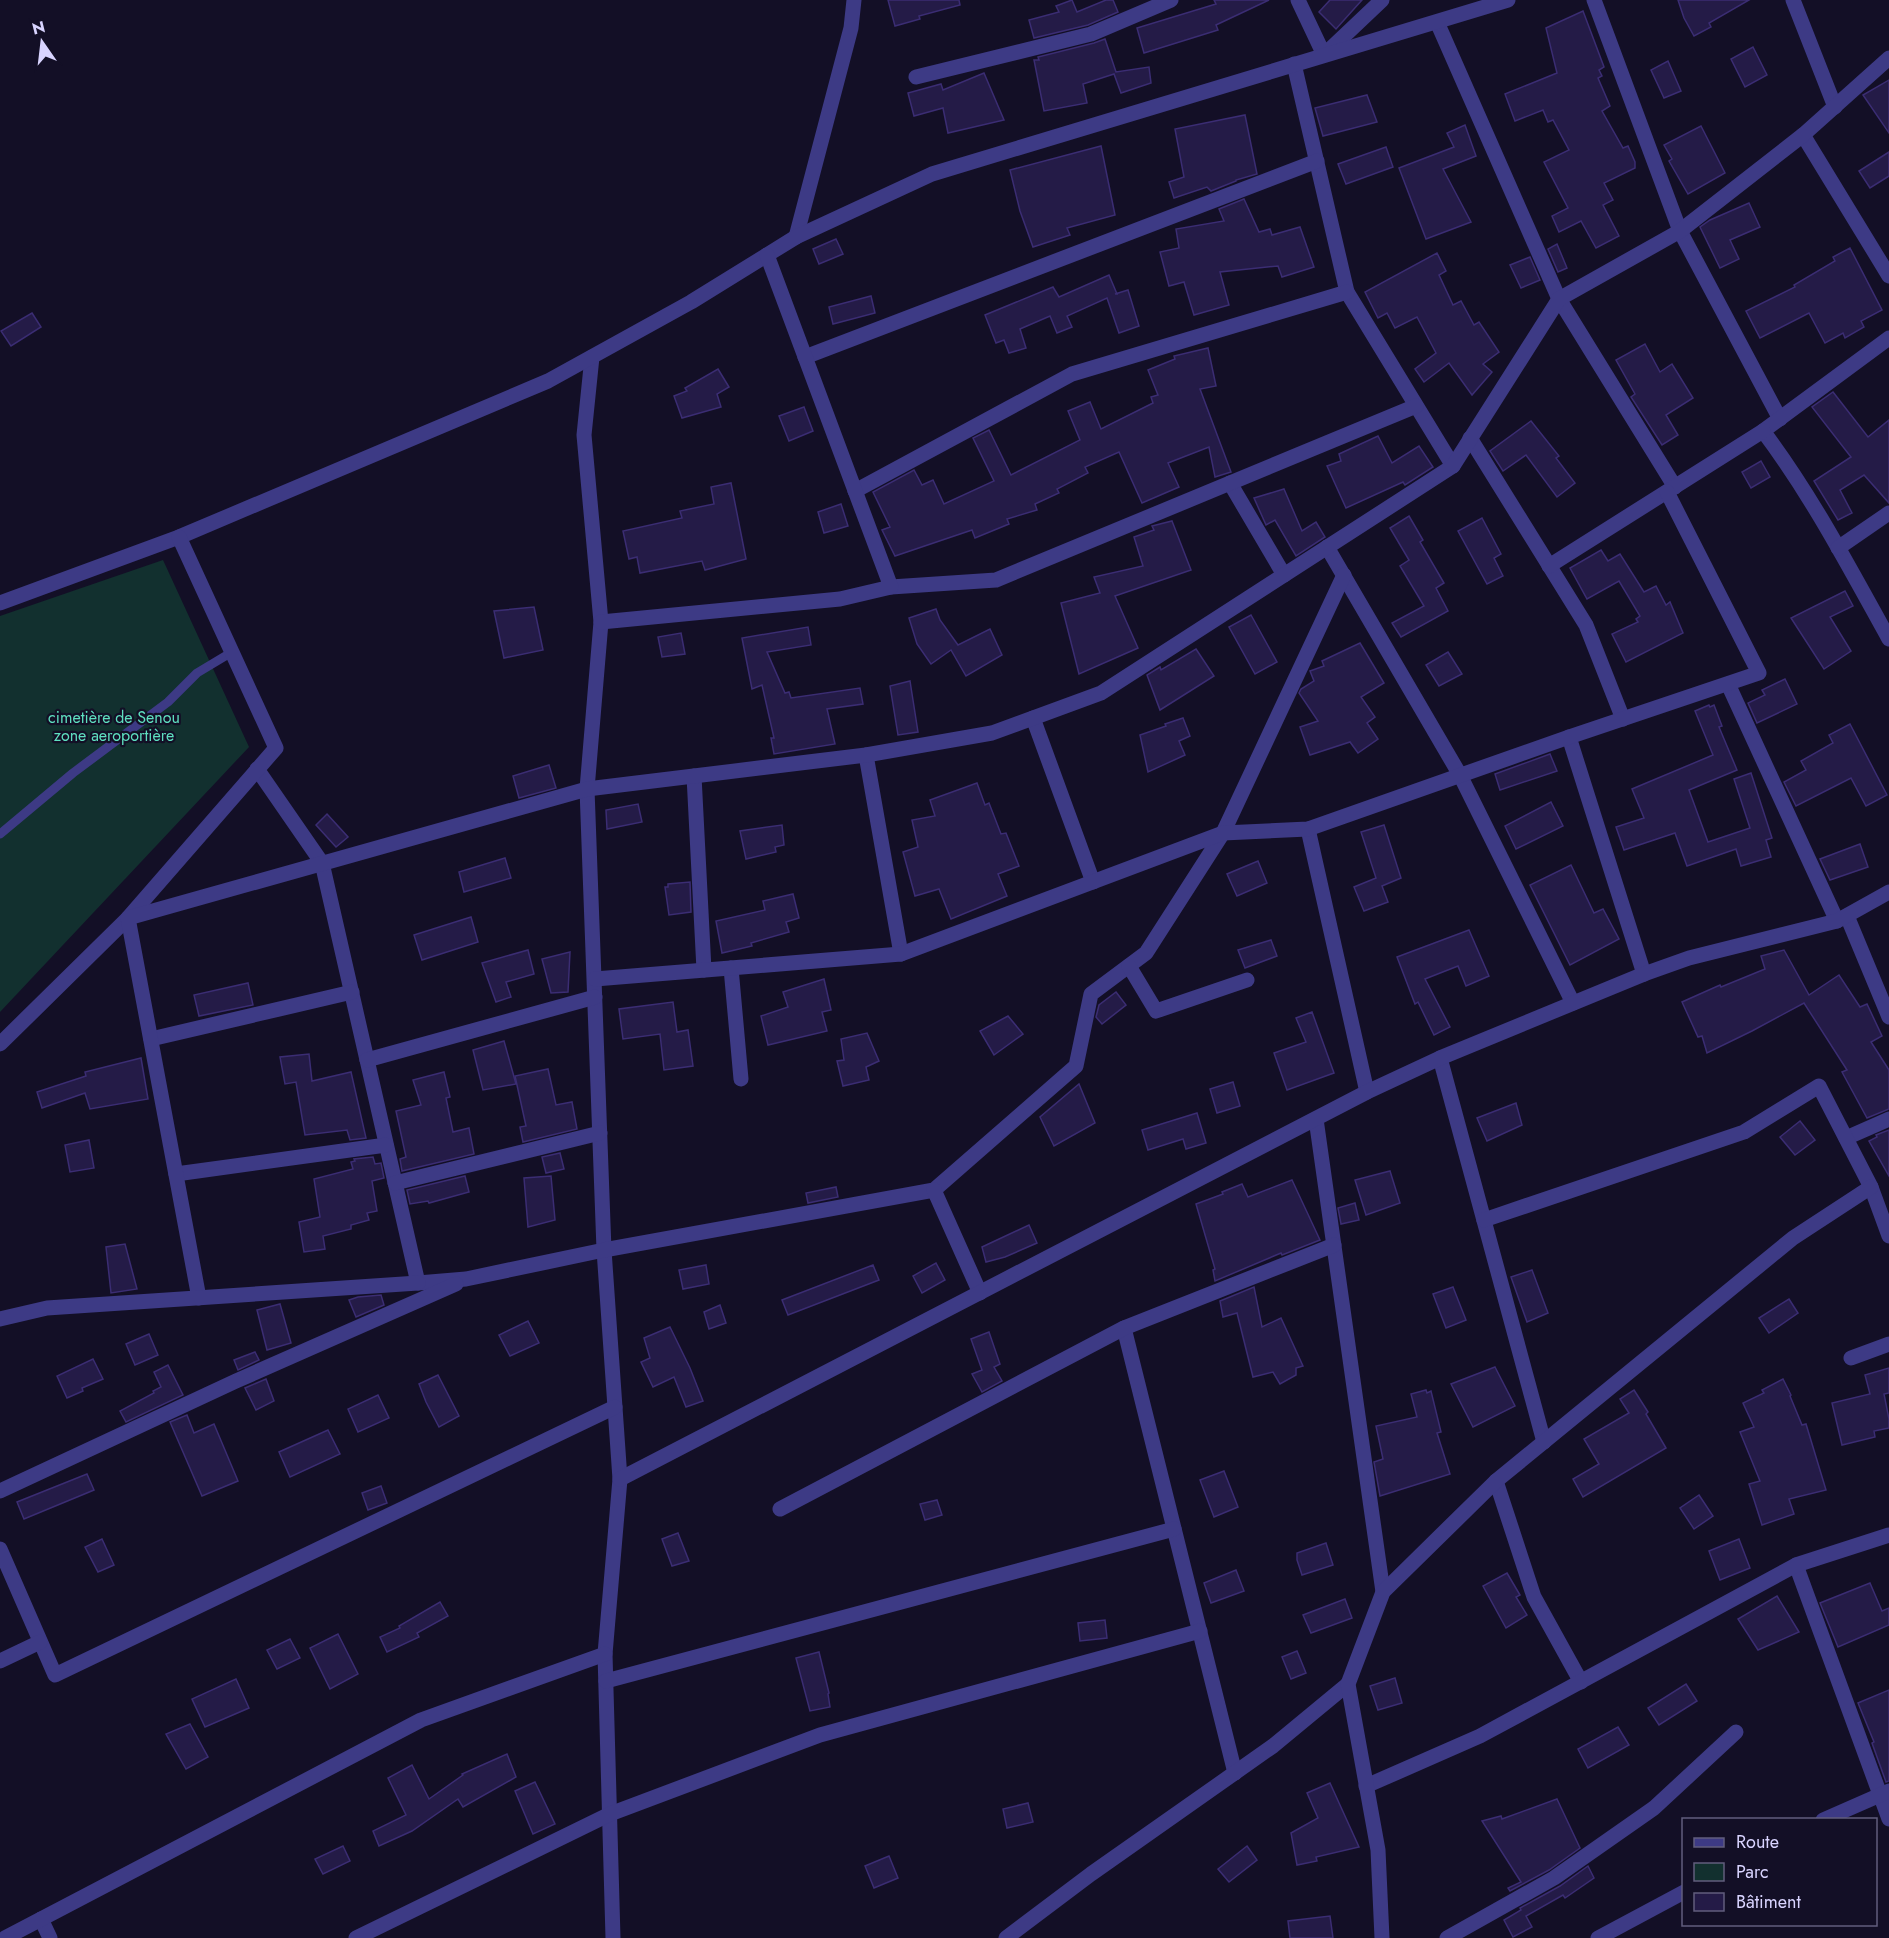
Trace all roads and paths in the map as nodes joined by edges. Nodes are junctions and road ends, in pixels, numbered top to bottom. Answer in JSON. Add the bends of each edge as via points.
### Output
{"nodes":[{"id":1,"x":854,"y":0,"type":"edge"},
{"id":2,"x":1171,"y":0,"type":"edge"},
{"id":3,"x":1298,"y":0,"type":"edge"},
{"id":4,"x":1382,"y":0,"type":"edge"},
{"id":5,"x":1509,"y":0,"type":"edge"},
{"id":6,"x":1594,"y":0,"type":"edge"},
{"id":7,"x":1793,"y":0,"type":"edge"},
{"id":8,"x":1437,"y":22,"type":"junction"},
{"id":9,"x":1324,"y":56,"type":"junction"},
{"id":10,"x":1889,"y":58,"type":"edge"},
{"id":11,"x":1294,"y":64,"type":"junction"},
{"id":12,"x":916,"y":77,"type":"dead end"},
{"id":13,"x":1835,"y":107,"type":"junction"},
{"id":14,"x":1803,"y":135,"type":"junction"},
{"id":15,"x":1317,"y":161,"type":"junction"},
{"id":16,"x":1680,"y":231,"type":"junction"},
{"id":17,"x":796,"y":237,"type":"junction"},
{"id":18,"x":767,"y":255,"type":"junction"},
{"id":19,"x":1889,"y":276,"type":"edge"},
{"id":20,"x":1347,"y":292,"type":"junction"},
{"id":21,"x":1559,"y":299,"type":"junction"},
{"id":22,"x":1889,"y":338,"type":"edge"},
{"id":23,"x":592,"y":357,"type":"junction"},
{"id":24,"x":805,"y":357,"type":"junction"},
{"id":25,"x":1416,"y":406,"type":"junction"},
{"id":26,"x":1780,"y":419,"type":"junction"},
{"id":27,"x":1763,"y":431,"type":"junction"},
{"id":28,"x":1470,"y":438,"type":"junction"},
{"id":29,"x":1453,"y":466,"type":"junction"},
{"id":30,"x":1230,"y":483,"type":"junction"},
{"id":31,"x":1671,"y":489,"type":"junction"},
{"id":32,"x":855,"y":491,"type":"junction"},
{"id":33,"x":1889,"y":513,"type":"edge"},
{"id":34,"x":179,"y":537,"type":"junction"},
{"id":35,"x":1327,"y":547,"type":"junction"},
{"id":36,"x":1838,"y":548,"type":"junction"},
{"id":37,"x":1550,"y":566,"type":"junction"},
{"id":38,"x":1284,"y":575,"type":"junction"},
{"id":39,"x":1344,"y":575,"type":"junction"},
{"id":40,"x":891,"y":587,"type":"junction"},
{"id":41,"x":0,"y":603,"type":"edge"},
{"id":42,"x":601,"y":622,"type":"junction"},
{"id":43,"x":1889,"y":639,"type":"edge"},
{"id":44,"x":232,"y":652,"type":"junction"},
{"id":45,"x":1728,"y":684,"type":"junction"},
{"id":46,"x":1033,"y":718,"type":"junction"},
{"id":47,"x":1623,"y":719,"type":"junction"},
{"id":48,"x":1569,"y":737,"type":"junction"},
{"id":49,"x":866,"y":754,"type":"junction"},
{"id":50,"x":257,"y":769,"type":"junction"},
{"id":51,"x":1461,"y":775,"type":"junction"},
{"id":52,"x":693,"y":776,"type":"junction"},
{"id":53,"x":587,"y":789,"type":"junction"},
{"id":54,"x":1308,"y":829,"type":"junction"},
{"id":55,"x":1223,"y":833,"type":"junction"},
{"id":56,"x":0,"y":834,"type":"edge"},
{"id":57,"x":322,"y":863,"type":"junction"},
{"id":58,"x":1093,"y":882,"type":"junction"},
{"id":59,"x":1889,"y":892,"type":"edge"},
{"id":60,"x":128,"y":918,"type":"junction"},
{"id":61,"x":1842,"y":918,"type":"junction"},
{"id":62,"x":901,"y":954,"type":"junction"},
{"id":63,"x":1129,"y":966,"type":"junction"},
{"id":64,"x":731,"y":968,"type":"junction"},
{"id":65,"x":704,"y":970,"type":"junction"},
{"id":66,"x":1644,"y":974,"type":"junction"},
{"id":67,"x":595,"y":979,"type":"junction"},
{"id":68,"x":1247,"y":980,"type":"dead end"},
{"id":69,"x":352,"y":992,"type":"junction"},
{"id":70,"x":595,"y":997,"type":"junction"},
{"id":71,"x":1573,"y":1003,"type":"junction"},
{"id":72,"x":1889,"y":1017,"type":"edge"},
{"id":73,"x":151,"y":1039,"type":"junction"},
{"id":74,"x":0,"y":1044,"type":"edge"},
{"id":75,"x":1440,"y":1058,"type":"junction"},
{"id":76,"x":367,"y":1060,"type":"junction"},
{"id":77,"x":741,"y":1079,"type":"dead end"},
{"id":78,"x":1367,"y":1092,"type":"junction"},
{"id":79,"x":1316,"y":1119,"type":"junction"},
{"id":80,"x":1889,"y":1119,"type":"edge"},
{"id":81,"x":600,"y":1133,"type":"junction"},
{"id":82,"x":1846,"y":1138,"type":"junction"},
{"id":83,"x":386,"y":1145,"type":"junction"},
{"id":84,"x":176,"y":1174,"type":"junction"},
{"id":85,"x":395,"y":1183,"type":"junction"},
{"id":86,"x":1871,"y":1187,"type":"junction"},
{"id":87,"x":934,"y":1190,"type":"junction"},
{"id":88,"x":1484,"y":1220,"type":"junction"},
{"id":89,"x":1889,"y":1236,"type":"edge"},
{"id":90,"x":1334,"y":1245,"type":"junction"},
{"id":91,"x":604,"y":1250,"type":"junction"},
{"id":92,"x":466,"y":1279,"type":"junction"},
{"id":93,"x":418,"y":1283,"type":"junction"},
{"id":94,"x":980,"y":1293,"type":"junction"},
{"id":95,"x":199,"y":1298,"type":"junction"},
{"id":96,"x":0,"y":1319,"type":"edge"},
{"id":97,"x":1124,"y":1328,"type":"junction"},
{"id":98,"x":1889,"y":1344,"type":"edge"},
{"id":99,"x":1851,"y":1358,"type":"dead end"},
{"id":100,"x":615,"y":1407,"type":"junction"},
{"id":101,"x":1544,"y":1443,"type":"junction"},
{"id":102,"x":620,"y":1479,"type":"junction"},
{"id":103,"x":1496,"y":1481,"type":"junction"},
{"id":104,"x":0,"y":1491,"type":"edge"},
{"id":105,"x":780,"y":1509,"type":"dead end"},
{"id":106,"x":1174,"y":1529,"type":"junction"},
{"id":107,"x":1889,"y":1535,"type":"edge"},
{"id":108,"x":0,"y":1549,"type":"edge"},
{"id":109,"x":1796,"y":1565,"type":"junction"},
{"id":110,"x":1383,"y":1592,"type":"junction"},
{"id":111,"x":1200,"y":1631,"type":"junction"},
{"id":112,"x":40,"y":1642,"type":"junction"},
{"id":113,"x":605,"y":1654,"type":"junction"},
{"id":114,"x":0,"y":1661,"type":"edge"},
{"id":115,"x":606,"y":1682,"type":"junction"},
{"id":116,"x":1581,"y":1682,"type":"junction"},
{"id":117,"x":1348,"y":1684,"type":"junction"},
{"id":118,"x":1736,"y":1732,"type":"dead end"},
{"id":119,"x":1235,"y":1773,"type":"junction"},
{"id":120,"x":1366,"y":1786,"type":"junction"},
{"id":121,"x":1885,"y":1792,"type":"edge"},
{"id":122,"x":610,"y":1814,"type":"junction"},
{"id":123,"x":1827,"y":1818,"type":"edge"},
{"id":124,"x":1889,"y":1819,"type":"edge"},
{"id":125,"x":1682,"y":1893,"type":"edge"},
{"id":126,"x":41,"y":1919,"type":"junction"},
{"id":127,"x":5,"y":1938,"type":"edge"},
{"id":128,"x":50,"y":1938,"type":"edge"},
{"id":129,"x":356,"y":1938,"type":"edge"},
{"id":130,"x":613,"y":1938,"type":"edge"},
{"id":131,"x":1006,"y":1938,"type":"edge"},
{"id":132,"x":1382,"y":1938,"type":"edge"},
{"id":133,"x":1446,"y":1938,"type":"edge"},
{"id":134,"x":1598,"y":1938,"type":"edge"}],
"edges":[{"from":1,"to":17,"type":"street","via":[[851,28]]},
{"from":2,"to":12,"type":"street","via":[[1091,34]]},
{"from":3,"to":9,"type":"street"},
{"from":4,"to":9,"type":"street"},
{"from":5,"to":8,"type":"street"},
{"from":6,"to":16,"type":"street"},
{"from":7,"to":13,"type":"street"},
{"from":8,"to":9,"type":"street"},
{"from":8,"to":21,"type":"street"},
{"from":9,"to":11,"type":"street"},
{"from":10,"to":13,"type":"street"},
{"from":11,"to":15,"type":"street"},
{"from":11,"to":17,"type":"street","via":[[932,174]]},
{"from":13,"to":14,"type":"street"},
{"from":14,"to":16,"type":"street"},
{"from":14,"to":19,"type":"street"},
{"from":15,"to":20,"type":"street"},
{"from":15,"to":24,"type":"street"},
{"from":16,"to":21,"type":"street"},
{"from":16,"to":26,"type":"street"},
{"from":17,"to":18,"type":"street"},
{"from":18,"to":23,"type":"street"},
{"from":18,"to":24,"type":"street"},
{"from":20,"to":25,"type":"street"},
{"from":20,"to":32,"type":"street","via":[[1072,374]]},
{"from":21,"to":28,"type":"street"},
{"from":21,"to":31,"type":"street"},
{"from":22,"to":26,"type":"street"},
{"from":23,"to":34,"type":"street","via":[[548,381]]},
{"from":23,"to":42,"type":"street","via":[[584,435]]},
{"from":24,"to":32,"type":"street"},
{"from":25,"to":29,"type":"street"},
{"from":25,"to":30,"type":"street"},
{"from":26,"to":27,"type":"street"},
{"from":27,"to":31,"type":"street"},
{"from":27,"to":36,"type":"street"},
{"from":28,"to":29,"type":"street"},
{"from":28,"to":37,"type":"street"},
{"from":29,"to":35,"type":"street"},
{"from":30,"to":38,"type":"street"},
{"from":30,"to":40,"type":"street","via":[[996,579]]},
{"from":31,"to":37,"type":"street"},
{"from":31,"to":45,"type":"street","via":[[1759,674]]},
{"from":32,"to":40,"type":"street"},
{"from":33,"to":36,"type":"street"},
{"from":34,"to":41,"type":"street"},
{"from":34,"to":44,"type":"street"},
{"from":35,"to":38,"type":"street"},
{"from":35,"to":39,"type":"street"},
{"from":36,"to":43,"type":"street"},
{"from":37,"to":47,"type":"street","via":[[1586,625]]},
{"from":38,"to":46,"type":"street","via":[[1101,693]]},
{"from":39,"to":51,"type":"street"},
{"from":39,"to":55,"type":"street"},
{"from":40,"to":42,"type":"street","via":[[840,599]]},
{"from":42,"to":53,"type":"street"},
{"from":44,"to":50,"type":"street","via":[[276,748]]},
{"from":44,"to":56,"type":"lane","via":[[197,673],[168,702]]},
{"from":45,"to":47,"type":"street"},
{"from":45,"to":61,"type":"street"},
{"from":46,"to":49,"type":"street","via":[[992,733]]},
{"from":46,"to":58,"type":"street"},
{"from":47,"to":48,"type":"street"},
{"from":48,"to":51,"type":"street"},
{"from":48,"to":66,"type":"street"},
{"from":49,"to":52,"type":"street"},
{"from":49,"to":62,"type":"street"},
{"from":50,"to":57,"type":"street"},
{"from":50,"to":60,"type":"street"},
{"from":51,"to":54,"type":"street"},
{"from":51,"to":71,"type":"street"},
{"from":52,"to":53,"type":"street"},
{"from":52,"to":65,"type":"street"},
{"from":53,"to":57,"type":"street"},
{"from":53,"to":67,"type":"street"},
{"from":54,"to":55,"type":"street"},
{"from":54,"to":78,"type":"street"},
{"from":55,"to":58,"type":"street"},
{"from":55,"to":63,"type":"street","via":[[1146,953]]},
{"from":57,"to":60,"type":"street"},
{"from":57,"to":69,"type":"street"},
{"from":58,"to":62,"type":"street"},
{"from":59,"to":61,"type":"street"},
{"from":60,"to":73,"type":"street"},
{"from":60,"to":74,"type":"street"},
{"from":61,"to":66,"type":"street","via":[[1689,958]]},
{"from":61,"to":72,"type":"street"},
{"from":62,"to":64,"type":"street"},
{"from":63,"to":68,"type":"street","via":[[1156,1011]]},
{"from":63,"to":87,"type":"street","via":[[1091,994],[1076,1066]]},
{"from":64,"to":65,"type":"street"},
{"from":64,"to":77,"type":"street"},
{"from":65,"to":67,"type":"street"},
{"from":66,"to":71,"type":"street"},
{"from":67,"to":70,"type":"street"},
{"from":69,"to":73,"type":"street"},
{"from":69,"to":76,"type":"street"},
{"from":70,"to":76,"type":"street"},
{"from":70,"to":81,"type":"street"},
{"from":71,"to":75,"type":"street"},
{"from":73,"to":84,"type":"street"},
{"from":75,"to":78,"type":"street"},
{"from":75,"to":88,"type":"street"},
{"from":76,"to":83,"type":"street"},
{"from":78,"to":79,"type":"street"},
{"from":79,"to":90,"type":"street"},
{"from":79,"to":94,"type":"street"},
{"from":80,"to":82,"type":"street"},
{"from":81,"to":85,"type":"street"},
{"from":81,"to":91,"type":"street"},
{"from":82,"to":86,"type":"street"},
{"from":82,"to":88,"type":"street","via":[[1819,1086],[1744,1132]]},
{"from":83,"to":84,"type":"street"},
{"from":83,"to":85,"type":"street"},
{"from":84,"to":95,"type":"street"},
{"from":85,"to":93,"type":"street"},
{"from":86,"to":89,"type":"street"},
{"from":86,"to":101,"type":"street","via":[[1793,1238]]},
{"from":87,"to":91,"type":"street"},
{"from":87,"to":94,"type":"street"},
{"from":88,"to":101,"type":"street"},
{"from":90,"to":97,"type":"street"},
{"from":90,"to":110,"type":"street"},
{"from":91,"to":92,"type":"street"},
{"from":91,"to":100,"type":"street"},
{"from":92,"to":93,"type":"street"},
{"from":92,"to":104,"type":"street"},
{"from":93,"to":95,"type":"street"},
{"from":94,"to":102,"type":"street"},
{"from":95,"to":96,"type":"street","via":[[47,1308]]},
{"from":97,"to":105,"type":"street"},
{"from":97,"to":106,"type":"street"},
{"from":98,"to":99,"type":"street"},
{"from":100,"to":102,"type":"street"},
{"from":100,"to":112,"type":"street","via":[[54,1675]]},
{"from":101,"to":103,"type":"street"},
{"from":102,"to":113,"type":"street"},
{"from":103,"to":110,"type":"street"},
{"from":103,"to":116,"type":"street","via":[[1534,1597]]},
{"from":106,"to":111,"type":"street"},
{"from":106,"to":115,"type":"street"},
{"from":107,"to":109,"type":"street"},
{"from":108,"to":112,"type":"street"},
{"from":109,"to":116,"type":"street"},
{"from":109,"to":121,"type":"street"},
{"from":110,"to":117,"type":"street"},
{"from":111,"to":119,"type":"street"},
{"from":111,"to":122,"type":"street","via":[[820,1735]]},
{"from":112,"to":114,"type":"street"},
{"from":113,"to":115,"type":"street"},
{"from":113,"to":126,"type":"street","via":[[421,1720]]},
{"from":115,"to":122,"type":"street"},
{"from":116,"to":120,"type":"street","via":[[1480,1736]]},
{"from":117,"to":119,"type":"street"},
{"from":117,"to":120,"type":"street"},
{"from":118,"to":133,"type":"street","via":[[1654,1809],[1554,1878]]},
{"from":119,"to":131,"type":"street"},
{"from":120,"to":132,"type":"street","via":[[1378,1850]]},
{"from":121,"to":123,"type":"street"},
{"from":121,"to":124,"type":"street"},
{"from":122,"to":129,"type":"street"},
{"from":122,"to":130,"type":"street"},
{"from":125,"to":134,"type":"street"},
{"from":126,"to":127,"type":"street"},
{"from":126,"to":128,"type":"street"}]}
